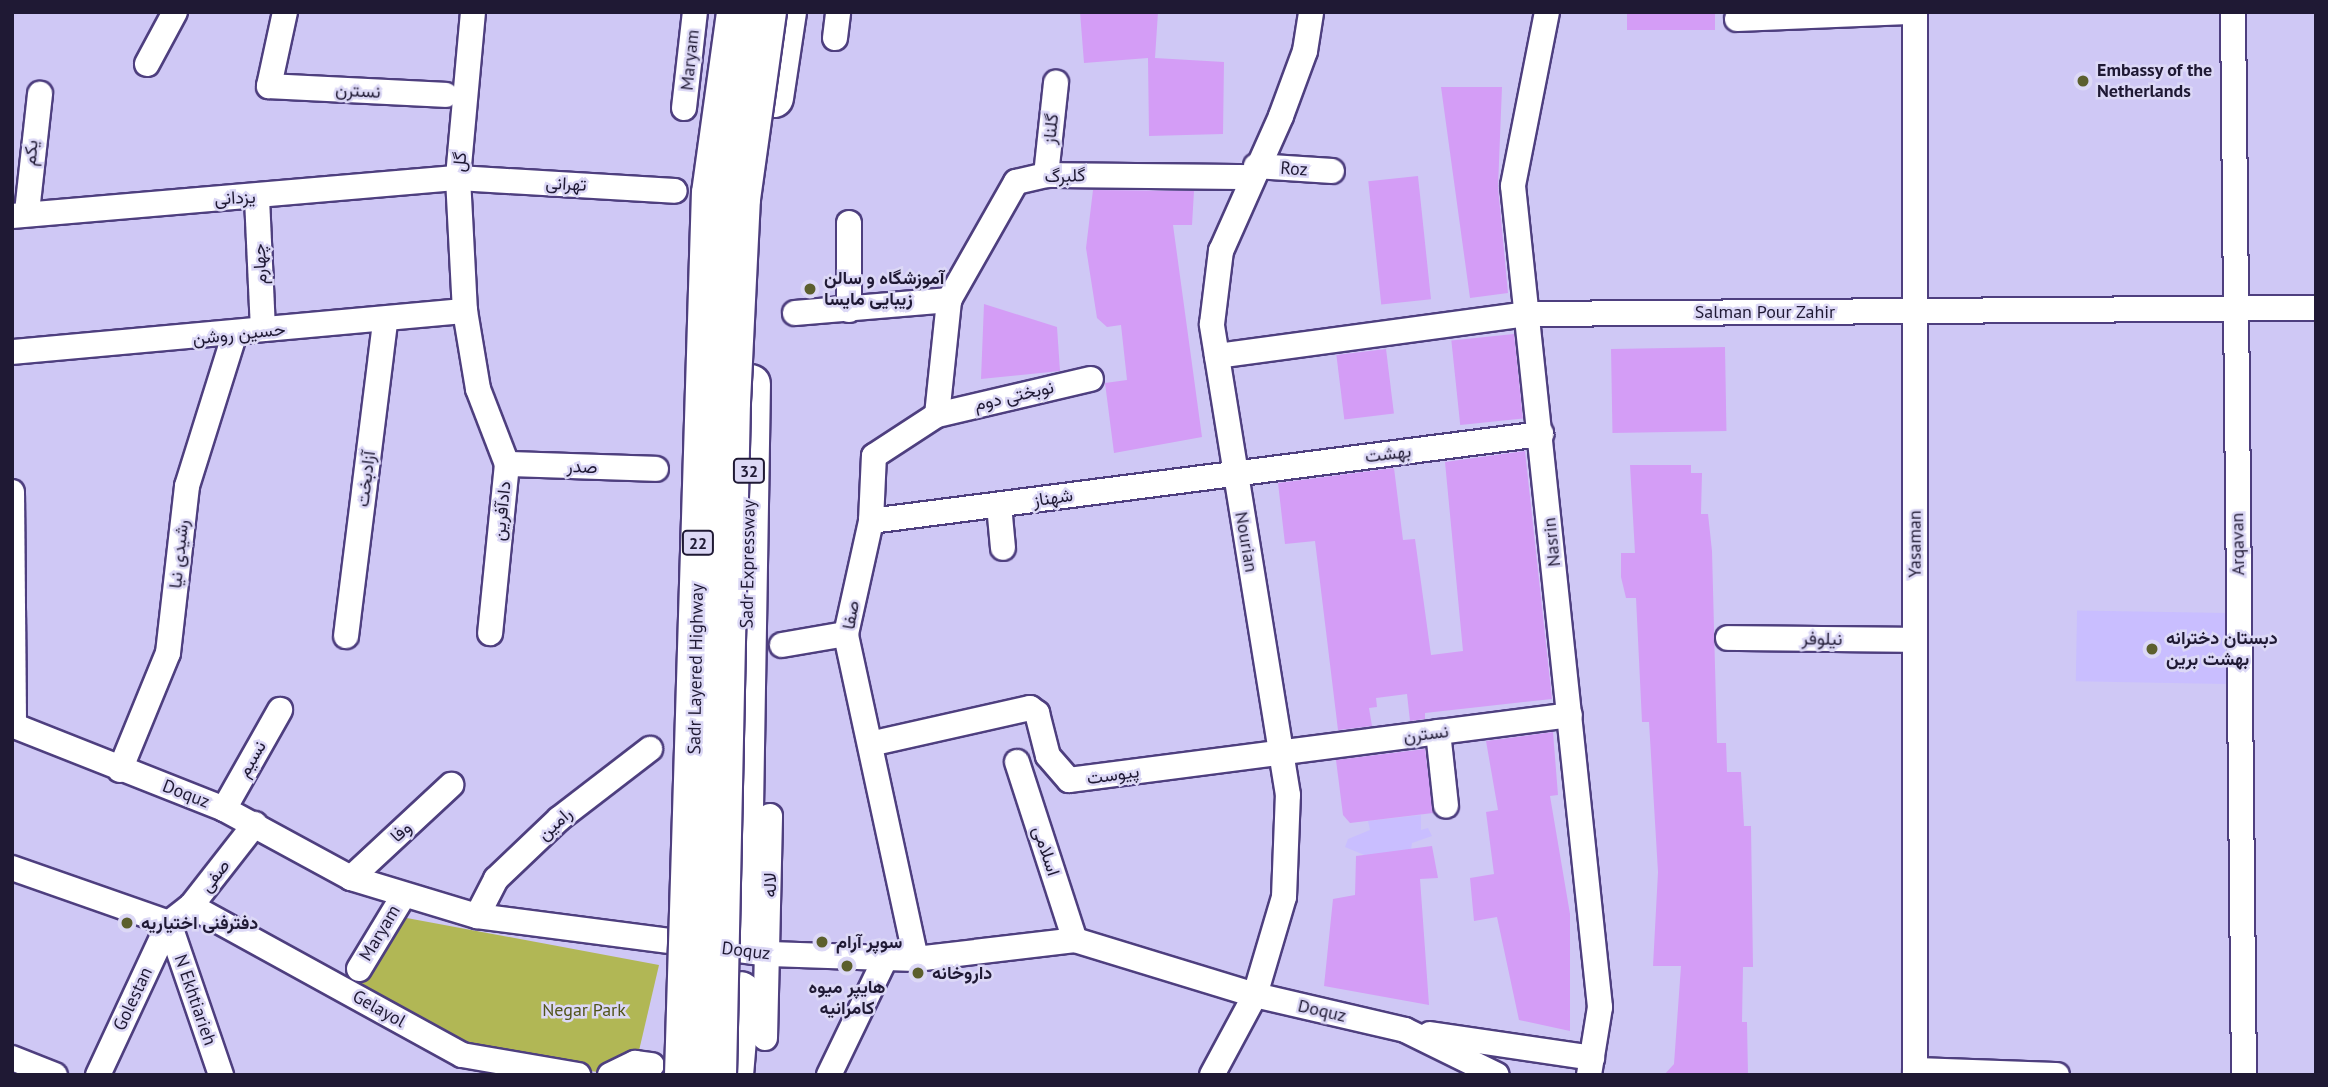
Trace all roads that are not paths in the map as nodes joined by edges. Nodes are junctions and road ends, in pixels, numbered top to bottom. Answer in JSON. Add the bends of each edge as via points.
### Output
{"nodes":[{"id":1,"x":175,"y":12,"type":"edge"},
{"id":2,"x":285,"y":12,"type":"edge"},
{"id":3,"x":473,"y":12,"type":"edge"},
{"id":4,"x":695,"y":12,"type":"edge"},
{"id":5,"x":734,"y":12,"type":"edge"},
{"id":6,"x":767,"y":12,"type":"edge"},
{"id":7,"x":787,"y":12,"type":"edge"},
{"id":8,"x":838,"y":12,"type":"edge"},
{"id":9,"x":1311,"y":12,"type":"edge"},
{"id":10,"x":1547,"y":12,"type":"edge"},
{"id":11,"x":1915,"y":12,"type":"edge"},
{"id":12,"x":2233,"y":12,"type":"edge"},
{"id":13,"x":1737,"y":19,"type":"dead end"},
{"id":14,"x":835,"y":38,"type":"dead end"},
{"id":15,"x":147,"y":64,"type":"dead end"},
{"id":16,"x":1056,"y":82,"type":"dead end"},
{"id":17,"x":40,"y":94,"type":"dead end"},
{"id":18,"x":446,"y":95,"type":"dead end"},
{"id":19,"x":684,"y":108,"type":"dead end"},
{"id":20,"x":1253,"y":171,"type":"junction"},
{"id":21,"x":1332,"y":172,"type":"dead end"},
{"id":22,"x":1046,"y":175,"type":"junction"},
{"id":23,"x":458,"y":178,"type":"junction"},
{"id":24,"x":675,"y":191,"type":"dead end"},
{"id":25,"x":257,"y":198,"type":"junction"},
{"id":26,"x":20,"y":214,"type":"edge"},
{"id":27,"x":849,"y":223,"type":"dead end"},
{"id":28,"x":949,"y":300,"type":"junction"},
{"id":29,"x":2316,"y":308,"type":"edge"},
{"id":30,"x":2236,"y":309,"type":"junction"},
{"id":31,"x":849,"y":310,"type":"junction"},
{"id":32,"x":465,"y":311,"type":"junction"},
{"id":33,"x":1915,"y":311,"type":"junction"},
{"id":34,"x":795,"y":313,"type":"dead end"},
{"id":35,"x":1529,"y":314,"type":"junction"},
{"id":36,"x":385,"y":323,"type":"junction"},
{"id":37,"x":263,"y":329,"type":"junction"},
{"id":38,"x":234,"y":336,"type":"junction"},
{"id":39,"x":12,"y":352,"type":"edge"},
{"id":40,"x":1217,"y":356,"type":"junction"},
{"id":41,"x":1091,"y":379,"type":"dead end"},
{"id":42,"x":937,"y":415,"type":"junction"},
{"id":43,"x":1541,"y":434,"type":"junction"},
{"id":44,"x":507,"y":464,"type":"junction"},
{"id":45,"x":656,"y":469,"type":"dead end"},
{"id":46,"x":1235,"y":473,"type":"junction"},
{"id":47,"x":12,"y":492,"type":"edge"},
{"id":48,"x":999,"y":505,"type":"junction"},
{"id":49,"x":871,"y":521,"type":"junction"},
{"id":50,"x":1003,"y":548,"type":"dead end"},
{"id":51,"x":490,"y":632,"type":"dead end"},
{"id":52,"x":846,"y":634,"type":"junction"},
{"id":53,"x":346,"y":636,"type":"dead end"},
{"id":54,"x":1728,"y":638,"type":"dead end"},
{"id":55,"x":1915,"y":640,"type":"junction"},
{"id":56,"x":782,"y":645,"type":"dead end"},
{"id":57,"x":280,"y":710,"type":"dead end"},
{"id":58,"x":1570,"y":715,"type":"junction"},
{"id":59,"x":13,"y":725,"type":"edge"},
{"id":60,"x":1438,"y":732,"type":"junction"},
{"id":61,"x":870,"y":744,"type":"junction"},
{"id":62,"x":650,"y":749,"type":"dead end"},
{"id":63,"x":1281,"y":752,"type":"junction"},
{"id":64,"x":1017,"y":762,"type":"dead end"},
{"id":65,"x":120,"y":770,"type":"junction"},
{"id":66,"x":452,"y":785,"type":"dead end"},
{"id":67,"x":1446,"y":806,"type":"dead end"},
{"id":68,"x":224,"y":809,"type":"junction"},
{"id":69,"x":770,"y":816,"type":"dead end"},
{"id":70,"x":255,"y":824,"type":"junction"},
{"id":71,"x":12,"y":868,"type":"edge"},
{"id":72,"x":351,"y":878,"type":"junction"},
{"id":73,"x":402,"y":898,"type":"junction"},
{"id":74,"x":191,"y":906,"type":"junction"},
{"id":75,"x":477,"y":916,"type":"junction"},
{"id":76,"x":169,"y":923,"type":"junction"},
{"id":77,"x":1075,"y":940,"type":"junction"},
{"id":78,"x":756,"y":943,"type":"junction"},
{"id":79,"x":887,"y":957,"type":"junction"},
{"id":80,"x":916,"y":959,"type":"junction"},
{"id":81,"x":359,"y":969,"type":"dead end"},
{"id":82,"x":1255,"y":995,"type":"junction"},
{"id":83,"x":1405,"y":1030,"type":"junction"},
{"id":84,"x":765,"y":1038,"type":"dead end"},
{"id":85,"x":12,"y":1058,"type":"edge"},
{"id":86,"x":1590,"y":1067,"type":"edge"},
{"id":87,"x":672,"y":1071,"type":"edge"},
{"id":88,"x":1915,"y":1072,"type":"edge"},
{"id":89,"x":55,"y":1075,"type":"edge"},
{"id":90,"x":98,"y":1075,"type":"edge"},
{"id":91,"x":221,"y":1075,"type":"edge"},
{"id":92,"x":578,"y":1075,"type":"edge"},
{"id":93,"x":610,"y":1075,"type":"edge"},
{"id":94,"x":717,"y":1075,"type":"edge"},
{"id":95,"x":734,"y":1075,"type":"edge"},
{"id":96,"x":829,"y":1075,"type":"edge"},
{"id":97,"x":1212,"y":1075,"type":"edge"},
{"id":98,"x":1497,"y":1075,"type":"edge"},
{"id":99,"x":2057,"y":1075,"type":"edge"},
{"id":100,"x":2244,"y":1075,"type":"edge"}],
"edges":[{"from":1,"to":15,"type":"street"},
{"from":2,"to":18,"type":"street","name":"نسترن","via":[[269,86]]},
{"from":3,"to":23,"type":"street","name":"گل"},
{"from":4,"to":19,"type":"street","name":"Maryam"},
{"from":5,"to":87,"type":"highway","name":"Sadr Layered Highway","number":"22","bridge":true,"via":[[709,248]]},
{"from":5,"to":87,"type":"highway","bridge":true,"via":[[708,192],[684,986]]},
{"from":6,"to":94,"type":"highway","name":"Sadr Layered Highway","number":"22","bridge":true,"via":[[741,198],[731,402]]},
{"from":7,"to":78,"type":"highway","name":"Sadr Expressway","number":"32","via":[[758,225]]},
{"from":8,"to":14,"type":"street"},
{"from":9,"to":20,"type":"street","name":"Nourian","via":[[1305,51]]},
{"from":10,"to":35,"type":"street","name":"Nasrin","via":[[1513,186]]},
{"from":11,"to":13,"type":"street"},
{"from":11,"to":33,"type":"street","name":"Yasaman"},
{"from":12,"to":30,"type":"street","name":"Arqavan"},
{"from":16,"to":22,"type":"street","name":"گلناز"},
{"from":17,"to":26,"type":"street","name":"یکم"},
{"from":20,"to":21,"type":"street","name":"Roz"},
{"from":20,"to":22,"type":"street","name":"گلبرگ"},
{"from":20,"to":40,"type":"street","name":"Nourian","via":[[1221,251],[1212,324]]},
{"from":22,"to":28,"type":"street","name":"گلبرگ","via":[[1016,182]]},
{"from":23,"to":24,"type":"street","name":"تهرانی"},
{"from":23,"to":25,"type":"street","name":"یزدانی"},
{"from":23,"to":32,"type":"street","name":"گل"},
{"from":25,"to":26,"type":"street","name":"یزدانی"},
{"from":25,"to":37,"type":"street","name":"چهارم"},
{"from":27,"to":31,"type":"street"},
{"from":28,"to":31,"type":"street"},
{"from":28,"to":42,"type":"street"},
{"from":29,"to":30,"type":"street","name":"Salman Pour Zahir"},
{"from":30,"to":33,"type":"street","name":"Salman Pour Zahir"},
{"from":30,"to":100,"type":"street","name":"Arqavan"},
{"from":31,"to":34,"type":"street"},
{"from":32,"to":36,"type":"street","name":"حسین روشن"},
{"from":32,"to":44,"type":"street","name":"دادآفرین","via":[[478,389]]},
{"from":33,"to":35,"type":"street","name":"Salman Pour Zahir"},
{"from":33,"to":55,"type":"street","name":"Yasaman"},
{"from":35,"to":40,"type":"street","name":"Salman Pour Zahir"},
{"from":35,"to":43,"type":"street","name":"Nasrin"},
{"from":36,"to":37,"type":"street","name":"حسین روشن"},
{"from":36,"to":53,"type":"street","name":"آزادبخت"},
{"from":37,"to":38,"type":"street","name":"حسین روشن"},
{"from":38,"to":39,"type":"street","name":"حسین روشن"},
{"from":38,"to":65,"type":"street","name":"رشیدی نیا","via":[[187,486],[168,653]]},
{"from":40,"to":46,"type":"street","name":"Nourian"},
{"from":41,"to":42,"type":"street","name":"نوبختی دوم"},
{"from":42,"to":49,"type":"street","name":"صفا","via":[[874,456]]},
{"from":43,"to":46,"type":"street","name":"بهشت"},
{"from":43,"to":58,"type":"street","name":"Nasrin"},
{"from":44,"to":45,"type":"street","name":"صدر"},
{"from":44,"to":51,"type":"street","name":"دادآفرین"},
{"from":46,"to":48,"type":"street","name":"شهناز"},
{"from":46,"to":63,"type":"street","name":"Nourian"},
{"from":47,"to":59,"type":"street"},
{"from":48,"to":49,"type":"street","name":"شهناز"},
{"from":48,"to":50,"type":"street"},
{"from":49,"to":52,"type":"street","name":"صفا"},
{"from":52,"to":56,"type":"street"},
{"from":52,"to":61,"type":"street","name":"صفا"},
{"from":54,"to":55,"type":"street","name":"نیلوفر"},
{"from":55,"to":88,"type":"street","name":"Yasaman"},
{"from":57,"to":68,"type":"street","name":"نسیم"},
{"from":58,"to":60,"type":"street","name":"نسترن"},
{"from":58,"to":86,"type":"street","name":"Nasrin","via":[[1600,1007]]},
{"from":59,"to":65,"type":"street","name":"Doquz"},
{"from":60,"to":63,"type":"street","name":"نسترن"},
{"from":60,"to":67,"type":"street"},
{"from":61,"to":63,"type":"street","name":"پیوست","via":[[1022,706],[1037,713],[1048,757],[1064,780]]},
{"from":61,"to":80,"type":"street","name":"صفا"},
{"from":62,"to":75,"type":"street","name":"رامین","via":[[559,819],[496,880]]},
{"from":63,"to":82,"type":"street","name":"Nourian","via":[[1288,795],[1284,897]]},
{"from":64,"to":77,"type":"street","name":"اسلامی"},
{"from":65,"to":68,"type":"street","name":"Doquz"},
{"from":66,"to":72,"type":"street","name":"وفا"},
{"from":68,"to":70,"type":"street","name":"Doquz"},
{"from":69,"to":78,"type":"street","name":"لاله"},
{"from":70,"to":72,"type":"street","name":"Doquz"},
{"from":70,"to":74,"type":"street","name":"صفی"},
{"from":71,"to":76,"type":"street"},
{"from":72,"to":73,"type":"street","name":"Doquz"},
{"from":73,"to":75,"type":"street","name":"Doquz"},
{"from":73,"to":81,"type":"street","name":"Maryam"},
{"from":74,"to":76,"type":"street","name":"صفی"},
{"from":74,"to":92,"type":"street","name":"Gelayol","via":[[462,1055]]},
{"from":75,"to":78,"type":"street","name":"Doquz"},
{"from":76,"to":90,"type":"street","name":"Golestan"},
{"from":76,"to":91,"type":"street","name":"N Ekhtiarieh"},
{"from":77,"to":80,"type":"street","name":"Doquz"},
{"from":77,"to":82,"type":"street","name":"Doquz"},
{"from":78,"to":79,"type":"street","name":"Doquz"},
{"from":78,"to":84,"type":"street","name":"لاله"},
{"from":78,"to":95,"type":"highway","name":"Sadr Expressway","number":"32","via":[[741,991]]},
{"from":79,"to":80,"type":"street","name":"Doquz"},
{"from":79,"to":96,"type":"street"},
{"from":82,"to":83,"type":"street","name":"Doquz"},
{"from":82,"to":97,"type":"street","name":"Nourian"},
{"from":83,"to":86,"type":"street"},
{"from":83,"to":98,"type":"street","name":"Doquz"},
{"from":85,"to":89,"type":"street"},
{"from":87,"to":93,"type":"street","via":[[635,1063]]},
{"from":88,"to":99,"type":"street"}]}
